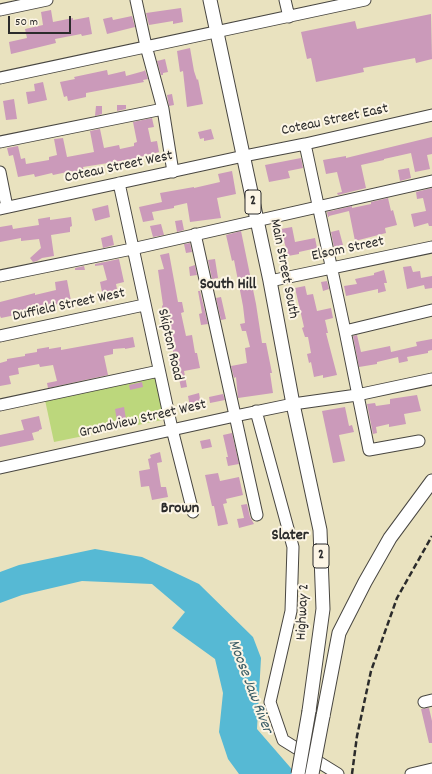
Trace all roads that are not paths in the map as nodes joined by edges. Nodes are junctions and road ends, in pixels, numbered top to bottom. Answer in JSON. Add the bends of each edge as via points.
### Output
{"nodes":[{"id":1,"x":47,"y":0,"type":"edge"},
{"id":2,"x":136,"y":0,"type":"edge"},
{"id":3,"x":210,"y":0,"type":"edge"},
{"id":4,"x":284,"y":0,"type":"edge"},
{"id":5,"x":365,"y":0,"type":"edge"},
{"id":6,"x":0,"y":10,"type":"edge"},
{"id":7,"x":289,"y":17,"type":"junction"},
{"id":8,"x":217,"y":31,"type":"junction"},
{"id":9,"x":146,"y":46,"type":"junction"},
{"id":10,"x":0,"y":78,"type":"edge"},
{"id":11,"x":163,"y":109,"type":"junction"},
{"id":12,"x":432,"y":115,"type":"edge"},
{"id":13,"x":0,"y":142,"type":"edge"},
{"id":14,"x":305,"y":144,"type":"junction"},
{"id":15,"x":244,"y":156,"type":"junction"},
{"id":16,"x":0,"y":172,"type":"edge"},
{"id":17,"x":173,"y":172,"type":"junction"},
{"id":18,"x":432,"y":181,"type":"edge"},
{"id":19,"x":119,"y":183,"type":"junction"},
{"id":20,"x":318,"y":207,"type":"junction"},
{"id":21,"x":3,"y":208,"type":"edge"},
{"id":22,"x":257,"y":220,"type":"junction"},
{"id":23,"x":195,"y":234,"type":"junction"},
{"id":24,"x":432,"y":247,"type":"edge"},
{"id":25,"x":132,"y":248,"type":"junction"},
{"id":26,"x":331,"y":268,"type":"junction"},
{"id":27,"x":0,"y":276,"type":"edge"},
{"id":28,"x":270,"y":281,"type":"junction"},
{"id":29,"x":144,"y":305,"type":"junction"},
{"id":30,"x":432,"y":310,"type":"edge"},
{"id":31,"x":345,"y":331,"type":"junction"},
{"id":32,"x":0,"y":336,"type":"edge"},
{"id":33,"x":159,"y":372,"type":"junction"},
{"id":34,"x":432,"y":379,"type":"edge"},
{"id":35,"x":358,"y":395,"type":"junction"},
{"id":36,"x":293,"y":404,"type":"junction"},
{"id":37,"x":0,"y":405,"type":"edge"},
{"id":38,"x":256,"y":412,"type":"junction"},
{"id":39,"x":235,"y":416,"type":"junction"},
{"id":40,"x":172,"y":429,"type":"junction"},
{"id":41,"x":418,"y":441,"type":"dead end"},
{"id":42,"x":0,"y":468,"type":"edge"},
{"id":43,"x":432,"y":481,"type":"edge"},
{"id":44,"x":193,"y":512,"type":"dead end"},
{"id":45,"x":257,"y":515,"type":"dead end"},
{"id":46,"x":432,"y":769,"type":"edge"},
{"id":47,"x":298,"y":774,"type":"edge"},
{"id":48,"x":312,"y":774,"type":"edge"},
{"id":49,"x":338,"y":774,"type":"edge"},
{"id":50,"x":411,"y":774,"type":"edge"}],
"edges":[{"from":1,"to":6,"type":"street"},
{"from":2,"to":9,"type":"street"},
{"from":3,"to":8,"type":"main road","name":"Main Street South","number":"2"},
{"from":4,"to":7,"type":"street"},
{"from":5,"to":7,"type":"street"},
{"from":7,"to":8,"type":"street"},
{"from":8,"to":9,"type":"street"},
{"from":8,"to":15,"type":"main road","name":"Main Street South","number":"2"},
{"from":9,"to":10,"type":"street"},
{"from":9,"to":11,"type":"street"},
{"from":11,"to":13,"type":"street"},
{"from":11,"to":17,"type":"street"},
{"from":12,"to":14,"type":"street","name":"Coteau Street East"},
{"from":14,"to":15,"type":"street","name":"Coteau Street East"},
{"from":14,"to":20,"type":"street"},
{"from":15,"to":17,"type":"street","name":"Coteau Street West"},
{"from":15,"to":22,"type":"main road","name":"Main Street South","number":"2"},
{"from":16,"to":21,"type":"street"},
{"from":17,"to":19,"type":"street","name":"Coteau Street West"},
{"from":18,"to":20,"type":"street"},
{"from":19,"to":21,"type":"street","name":"Coteau Street West"},
{"from":19,"to":25,"type":"street","name":"Skipton Road"},
{"from":20,"to":22,"type":"street"},
{"from":20,"to":26,"type":"street"},
{"from":22,"to":23,"type":"street"},
{"from":22,"to":28,"type":"main road","name":"Main Street South","number":"2"},
{"from":23,"to":25,"type":"street"},
{"from":23,"to":39,"type":"street"},
{"from":24,"to":26,"type":"street","name":"Elsom Street"},
{"from":25,"to":27,"type":"street"},
{"from":25,"to":29,"type":"street","name":"Skipton Road"},
{"from":26,"to":28,"type":"street","name":"Elsom Street"},
{"from":26,"to":31,"type":"street"},
{"from":28,"to":36,"type":"main road","name":"Main Street South","number":"2"},
{"from":29,"to":32,"type":"street","name":"Duffield Street West"},
{"from":29,"to":33,"type":"street","name":"Skipton Road"},
{"from":30,"to":31,"type":"street"},
{"from":31,"to":35,"type":"street"},
{"from":33,"to":37,"type":"street"},
{"from":33,"to":40,"type":"street","name":"Skipton Road"},
{"from":34,"to":35,"type":"street","name":"Grandview Street West"},
{"from":35,"to":36,"type":"street","name":"Grandview Street West"},
{"from":35,"to":41,"type":"street","via":[[369,450]]},
{"from":36,"to":38,"type":"street","name":"Grandview Street West"},
{"from":36,"to":47,"type":"main road","name":"Highway 2","number":"2","bridge":true,"via":[[320,530],[323,609],[310,711]]},
{"from":38,"to":39,"type":"street","name":"Grandview Street West"},
{"from":38,"to":49,"type":"street","via":[[292,547],[291,611],[270,702],[283,740]]},
{"from":39,"to":40,"type":"street","name":"Grandview Street West"},
{"from":39,"to":45,"type":"street"},
{"from":40,"to":42,"type":"street","name":"Grandview Street West"},
{"from":40,"to":44,"type":"street","name":"Skipton Road"},
{"from":43,"to":48,"type":"main road","bridge":true,"via":[[390,538],[339,633]]},
{"from":46,"to":50,"type":"street"}]}
